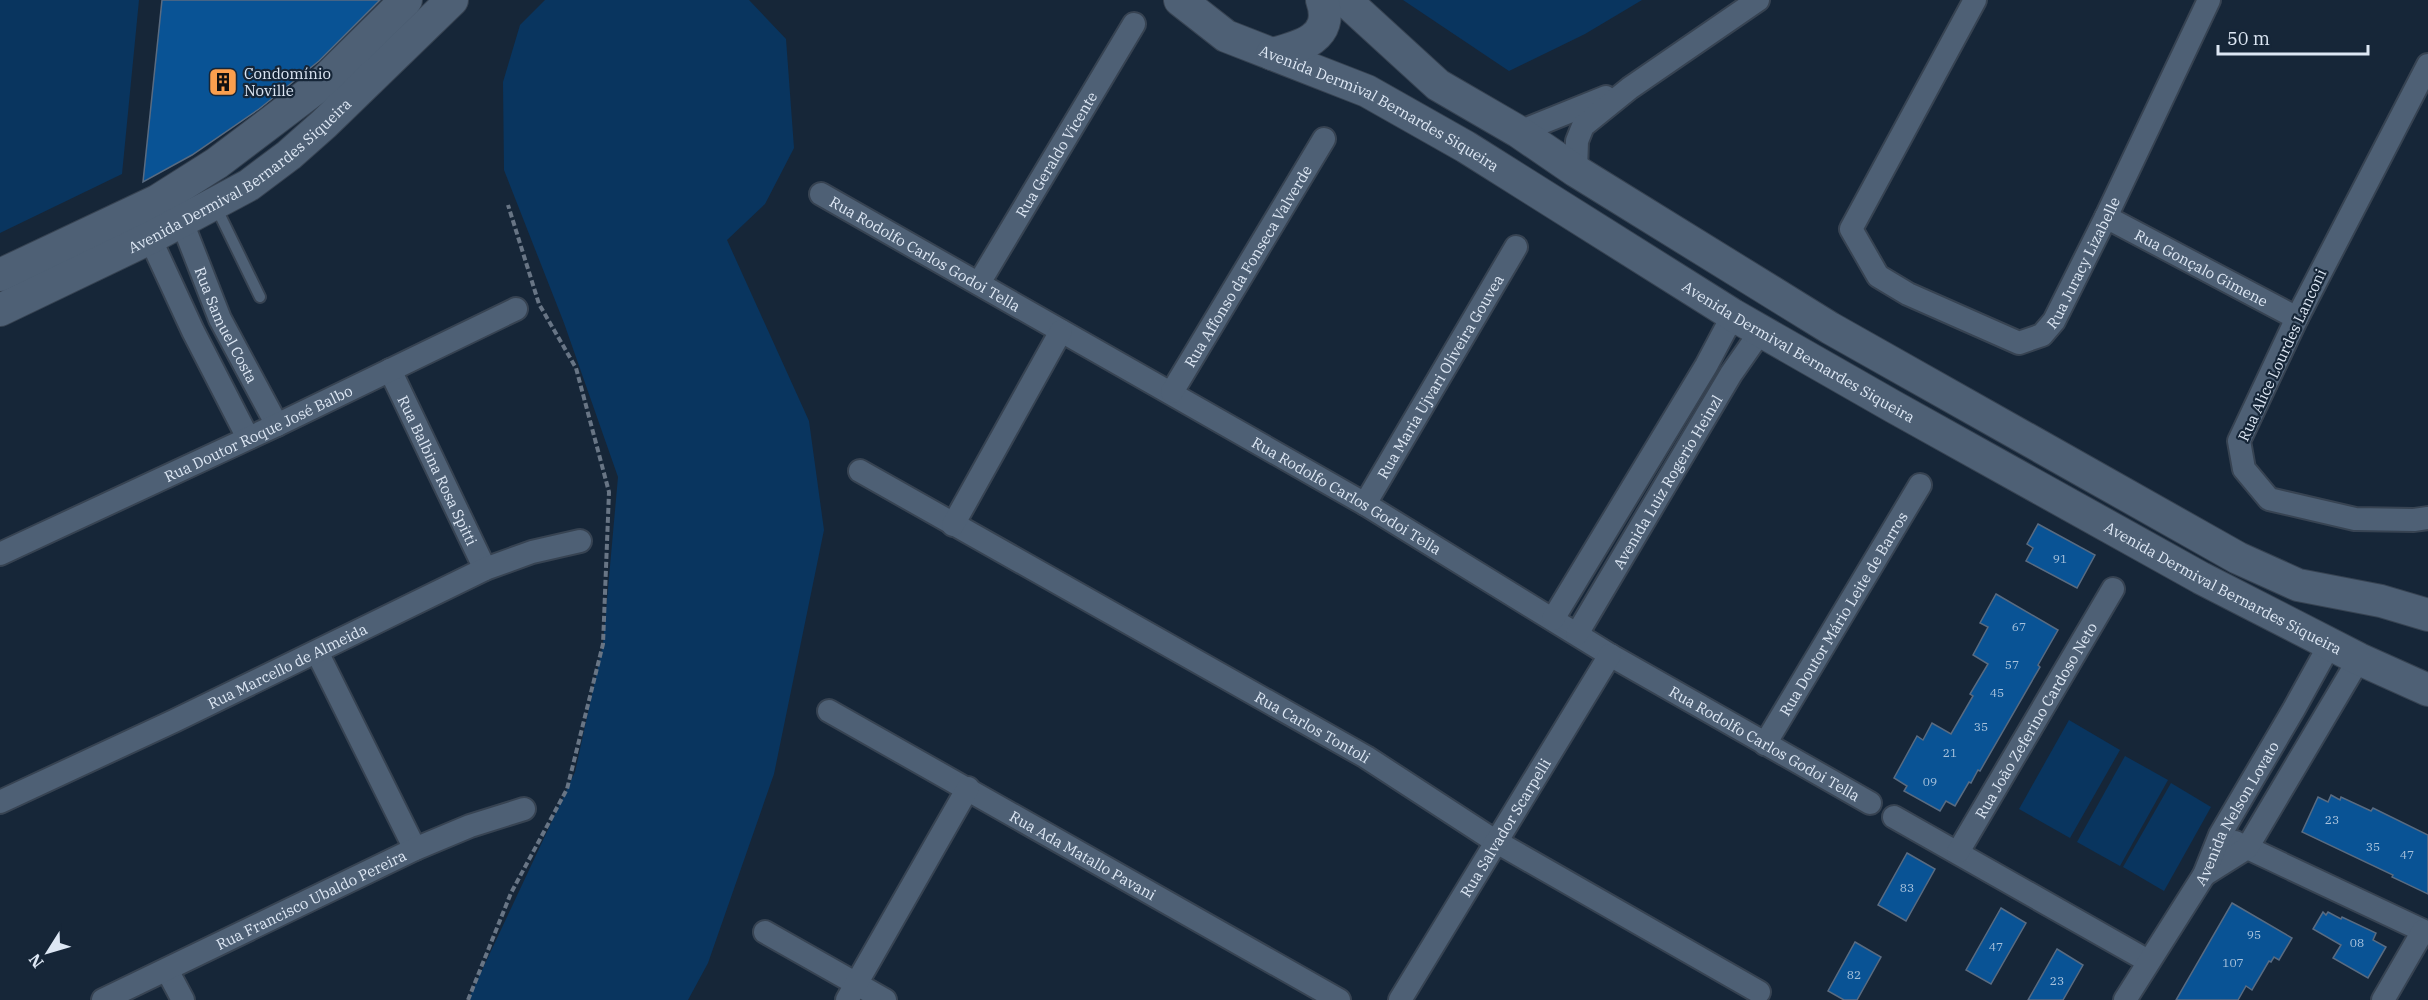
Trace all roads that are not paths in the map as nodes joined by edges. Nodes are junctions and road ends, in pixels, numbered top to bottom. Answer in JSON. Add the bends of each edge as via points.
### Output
{"nodes":[{"id":1,"x":406,"y":0,"type":"edge"},
{"id":2,"x":452,"y":0,"type":"edge"},
{"id":3,"x":1180,"y":0,"type":"edge"},
{"id":4,"x":1322,"y":0,"type":"edge"},
{"id":5,"x":1345,"y":0,"type":"edge"},
{"id":6,"x":1758,"y":0,"type":"edge"},
{"id":7,"x":1975,"y":0,"type":"edge"},
{"id":8,"x":2209,"y":0,"type":"edge"},
{"id":9,"x":1134,"y":24,"type":"dead end"},
{"id":10,"x":1272,"y":54,"type":"junction"},
{"id":11,"x":2428,"y":65,"type":"edge"},
{"id":12,"x":1630,"y":87,"type":"junction"},
{"id":13,"x":1519,"y":132,"type":"junction"},
{"id":14,"x":1324,"y":139,"type":"dead end"},
{"id":15,"x":1576,"y":171,"type":"junction"},
{"id":16,"x":821,"y":194,"type":"dead end"},
{"id":17,"x":215,"y":204,"type":"junction"},
{"id":18,"x":2106,"y":217,"type":"junction"},
{"id":19,"x":182,"y":222,"type":"junction"},
{"id":20,"x":150,"y":238,"type":"junction"},
{"id":21,"x":1516,"y":247,"type":"dead end"},
{"id":22,"x":0,"y":275,"type":"edge"},
{"id":23,"x":979,"y":283,"type":"junction"},
{"id":24,"x":260,"y":297,"type":"dead end"},
{"id":25,"x":516,"y":309,"type":"dead end"},
{"id":26,"x":0,"y":310,"type":"edge"},
{"id":27,"x":1733,"y":315,"type":"junction"},
{"id":28,"x":2297,"y":318,"type":"junction"},
{"id":29,"x":1061,"y":331,"type":"junction"},
{"id":30,"x":1761,"y":331,"type":"junction"},
{"id":31,"x":390,"y":370,"type":"junction"},
{"id":32,"x":1172,"y":392,"type":"junction"},
{"id":33,"x":277,"y":425,"type":"junction"},
{"id":34,"x":248,"y":438,"type":"junction"},
{"id":35,"x":860,"y":471,"type":"dead end"},
{"id":36,"x":1920,"y":485,"type":"dead end"},
{"id":37,"x":1365,"y":504,"type":"junction"},
{"id":38,"x":2428,"y":518,"type":"edge"},
{"id":39,"x":953,"y":525,"type":"junction"},
{"id":40,"x":580,"y":541,"type":"dead end"},
{"id":41,"x":0,"y":554,"type":"edge"},
{"id":42,"x":485,"y":569,"type":"junction"},
{"id":43,"x":2113,"y":589,"type":"dead end"},
{"id":44,"x":2428,"y":615,"type":"edge"},
{"id":45,"x":1553,"y":619,"type":"junction"},
{"id":46,"x":1577,"y":634,"type":"junction"},
{"id":47,"x":2330,"y":644,"type":"junction"},
{"id":48,"x":317,"y":652,"type":"junction"},
{"id":49,"x":1610,"y":655,"type":"junction"},
{"id":50,"x":2359,"y":659,"type":"junction"},
{"id":51,"x":2428,"y":690,"type":"edge"},
{"id":52,"x":829,"y":711,"type":"dead end"},
{"id":53,"x":1765,"y":744,"type":"junction"},
{"id":54,"x":968,"y":788,"type":"junction"},
{"id":55,"x":0,"y":802,"type":"edge"},
{"id":56,"x":1870,"y":803,"type":"dead end"},
{"id":57,"x":524,"y":809,"type":"dead end"},
{"id":58,"x":1894,"y":817,"type":"dead end"},
{"id":59,"x":2220,"y":835,"type":"junction"},
{"id":60,"x":1495,"y":841,"type":"junction"},
{"id":61,"x":2247,"y":848,"type":"junction"},
{"id":62,"x":416,"y":849,"type":"junction"},
{"id":63,"x":1958,"y":852,"type":"junction"},
{"id":64,"x":2204,"y":875,"type":"junction"},
{"id":65,"x":765,"y":932,"type":"dead end"},
{"id":66,"x":2425,"y":932,"type":"edge"},
{"id":67,"x":2148,"y":961,"type":"junction"},
{"id":68,"x":167,"y":970,"type":"junction"},
{"id":69,"x":852,"y":992,"type":"edge"},
{"id":70,"x":1759,"y":992,"type":"dead end"},
{"id":71,"x":103,"y":1000,"type":"edge"},
{"id":72,"x":183,"y":1000,"type":"edge"},
{"id":73,"x":885,"y":1000,"type":"edge"},
{"id":74,"x":1338,"y":1000,"type":"edge"},
{"id":75,"x":1400,"y":1000,"type":"edge"},
{"id":76,"x":2125,"y":1000,"type":"edge"},
{"id":77,"x":2383,"y":1000,"type":"edge"}],
"edges":[{"from":1,"to":22,"type":"main road","name":"Avenida Dermival Bernardes Siqueira","via":[[320,85],[217,163],[157,201]]},
{"from":2,"to":17,"type":"main road","name":"Avenida Dermival Bernardes Siqueira","via":[[289,155]]},
{"from":3,"to":10,"type":"main road","name":"Avenida Dermival Bernardes Siqueira","via":[[1226,36]]},
{"from":4,"to":10,"type":"main road","via":[[1323,26],[1315,37],[1302,47]]},
{"from":5,"to":13,"type":"main road","via":[[1438,85]]},
{"from":6,"to":12,"type":"street"},
{"from":7,"to":18,"type":"street","name":"Rua Juracy Lizabelle","via":[[1851,229],[1865,256],[1878,276],[1908,294],[2019,343],[2042,335],[2054,321]]},
{"from":8,"to":18,"type":"street","name":"Rua Juracy Lizabelle"},
{"from":9,"to":23,"type":"street","name":"Rua Geraldo Vicente"},
{"from":10,"to":27,"type":"main road","name":"Avenida Dermival Bernardes Siqueira","via":[[1377,96],[1466,147]]},
{"from":11,"to":28,"type":"street","name":"Rua Alice Lourdes Lanconi"},
{"from":12,"to":13,"type":"street"},
{"from":12,"to":15,"type":"street","via":[[1583,126],[1577,141]]},
{"from":13,"to":15,"type":"main road"},
{"from":14,"to":32,"type":"street","name":"Rua Affonso da Fonseca Valverde"},
{"from":15,"to":44,"type":"main road","via":[[1830,328],[2238,558],[2298,585],[2381,601]]},
{"from":16,"to":23,"type":"street","name":"Rua Rodolfo Carlos Godoi Tella"},
{"from":17,"to":19,"type":"main road","name":"Avenida Dermival Bernardes Siqueira"},
{"from":17,"to":24,"type":"lane"},
{"from":18,"to":28,"type":"street","name":"Rua Gonçalo Gimene"},
{"from":19,"to":20,"type":"main road","name":"Avenida Dermival Bernardes Siqueira"},
{"from":19,"to":33,"type":"street","name":"Rua Samuel Costa","via":[[220,319]]},
{"from":20,"to":26,"type":"main road","name":"Avenida Dermival Bernardes Siqueira"},
{"from":20,"to":34,"type":"street","name":"Rua Samuel Costa","via":[[192,331]]},
{"from":21,"to":37,"type":"street","name":"Rua Maria Ujvari Oliveira Gouvea"},
{"from":23,"to":29,"type":"street","name":"Rua Rodolfo Carlos Godoi Tella"},
{"from":25,"to":31,"type":"street","name":"Rua Doutor Roque José Balbo"},
{"from":27,"to":30,"type":"main road","name":"Avenida Dermival Bernardes Siqueira"},
{"from":27,"to":45,"type":"street","name":"Avenida Luiz Rogerio Heinzl"},
{"from":28,"to":38,"type":"street","name":"Rua Alice Lourdes Lanconi","via":[[2239,441],[2244,469],[2269,499],[2299,507],[2355,519]]},
{"from":29,"to":32,"type":"street","name":"Rua Rodolfo Carlos Godoi Tella"},
{"from":29,"to":39,"type":"street"},
{"from":30,"to":46,"type":"street","name":"Avenida Luiz Rogerio Heinzl","via":[[1731,374]]},
{"from":30,"to":47,"type":"main road","name":"Avenida Dermival Bernardes Siqueira","via":[[2201,578]]},
{"from":31,"to":33,"type":"street","name":"Rua Doutor Roque José Balbo"},
{"from":31,"to":42,"type":"street","name":"Rua Balbina Rosa Spitti"},
{"from":32,"to":37,"type":"street","name":"Rua Rodolfo Carlos Godoi Tella"},
{"from":33,"to":34,"type":"street","name":"Rua Doutor Roque José Balbo"},
{"from":34,"to":41,"type":"street","name":"Rua Doutor Roque José Balbo"},
{"from":35,"to":39,"type":"street","name":"Rua Carlos Tontoli"},
{"from":36,"to":53,"type":"street","name":"Rua Doutor Mário Leite de Barros"},
{"from":37,"to":45,"type":"street","name":"Rua Rodolfo Carlos Godoi Tella"},
{"from":39,"to":60,"type":"street","name":"Rua Carlos Tontoli","via":[[1366,757]]},
{"from":40,"to":42,"type":"street","name":"Rua Marcello de Almeida","via":[[532,552]]},
{"from":42,"to":48,"type":"street","name":"Rua Marcello de Almeida"},
{"from":43,"to":63,"type":"street","name":"Rua João Zeferino Cardoso Neto"},
{"from":45,"to":46,"type":"street","name":"Rua Rodolfo Carlos Godoi Tella"},
{"from":46,"to":49,"type":"street","name":"Rua Rodolfo Carlos Godoi Tella"},
{"from":47,"to":50,"type":"main road","name":"Avenida Dermival Bernardes Siqueira"},
{"from":47,"to":59,"type":"street","name":"Avenida Nelson Lovato"},
{"from":48,"to":55,"type":"street","name":"Rua Marcello de Almeida"},
{"from":48,"to":62,"type":"street"},
{"from":49,"to":53,"type":"street","name":"Rua Rodolfo Carlos Godoi Tella"},
{"from":49,"to":60,"type":"street","name":"Rua Salvador Scarpelli"},
{"from":50,"to":51,"type":"main road","name":"Avenida Dermival Bernardes Siqueira"},
{"from":50,"to":61,"type":"street","name":"Avenida Nelson Lovato"},
{"from":52,"to":54,"type":"street","name":"Rua Ada Matallo Pavani"},
{"from":53,"to":56,"type":"street","name":"Rua Rodolfo Carlos Godoi Tella"},
{"from":54,"to":69,"type":"street"},
{"from":54,"to":74,"type":"street","name":"Rua Ada Matallo Pavani"},
{"from":57,"to":62,"type":"street","name":"Rua Francisco Ubaldo Pereira"},
{"from":58,"to":63,"type":"street"},
{"from":59,"to":61,"type":"street"},
{"from":59,"to":64,"type":"street","name":"Avenida Nelson Lovato"},
{"from":60,"to":70,"type":"street","name":"Rua Carlos Tontoli"},
{"from":60,"to":75,"type":"street","name":"Rua Salvador Scarpelli"},
{"from":61,"to":64,"type":"street","name":"Avenida Nelson Lovato"},
{"from":61,"to":66,"type":"street"},
{"from":62,"to":68,"type":"street","name":"Rua Francisco Ubaldo Pereira"},
{"from":63,"to":67,"type":"street"},
{"from":64,"to":67,"type":"street"},
{"from":65,"to":69,"type":"street"},
{"from":66,"to":77,"type":"street"},
{"from":67,"to":76,"type":"street"},
{"from":68,"to":71,"type":"street","name":"Rua Francisco Ubaldo Pereira"},
{"from":68,"to":72,"type":"street"},
{"from":69,"to":73,"type":"street"}]}
